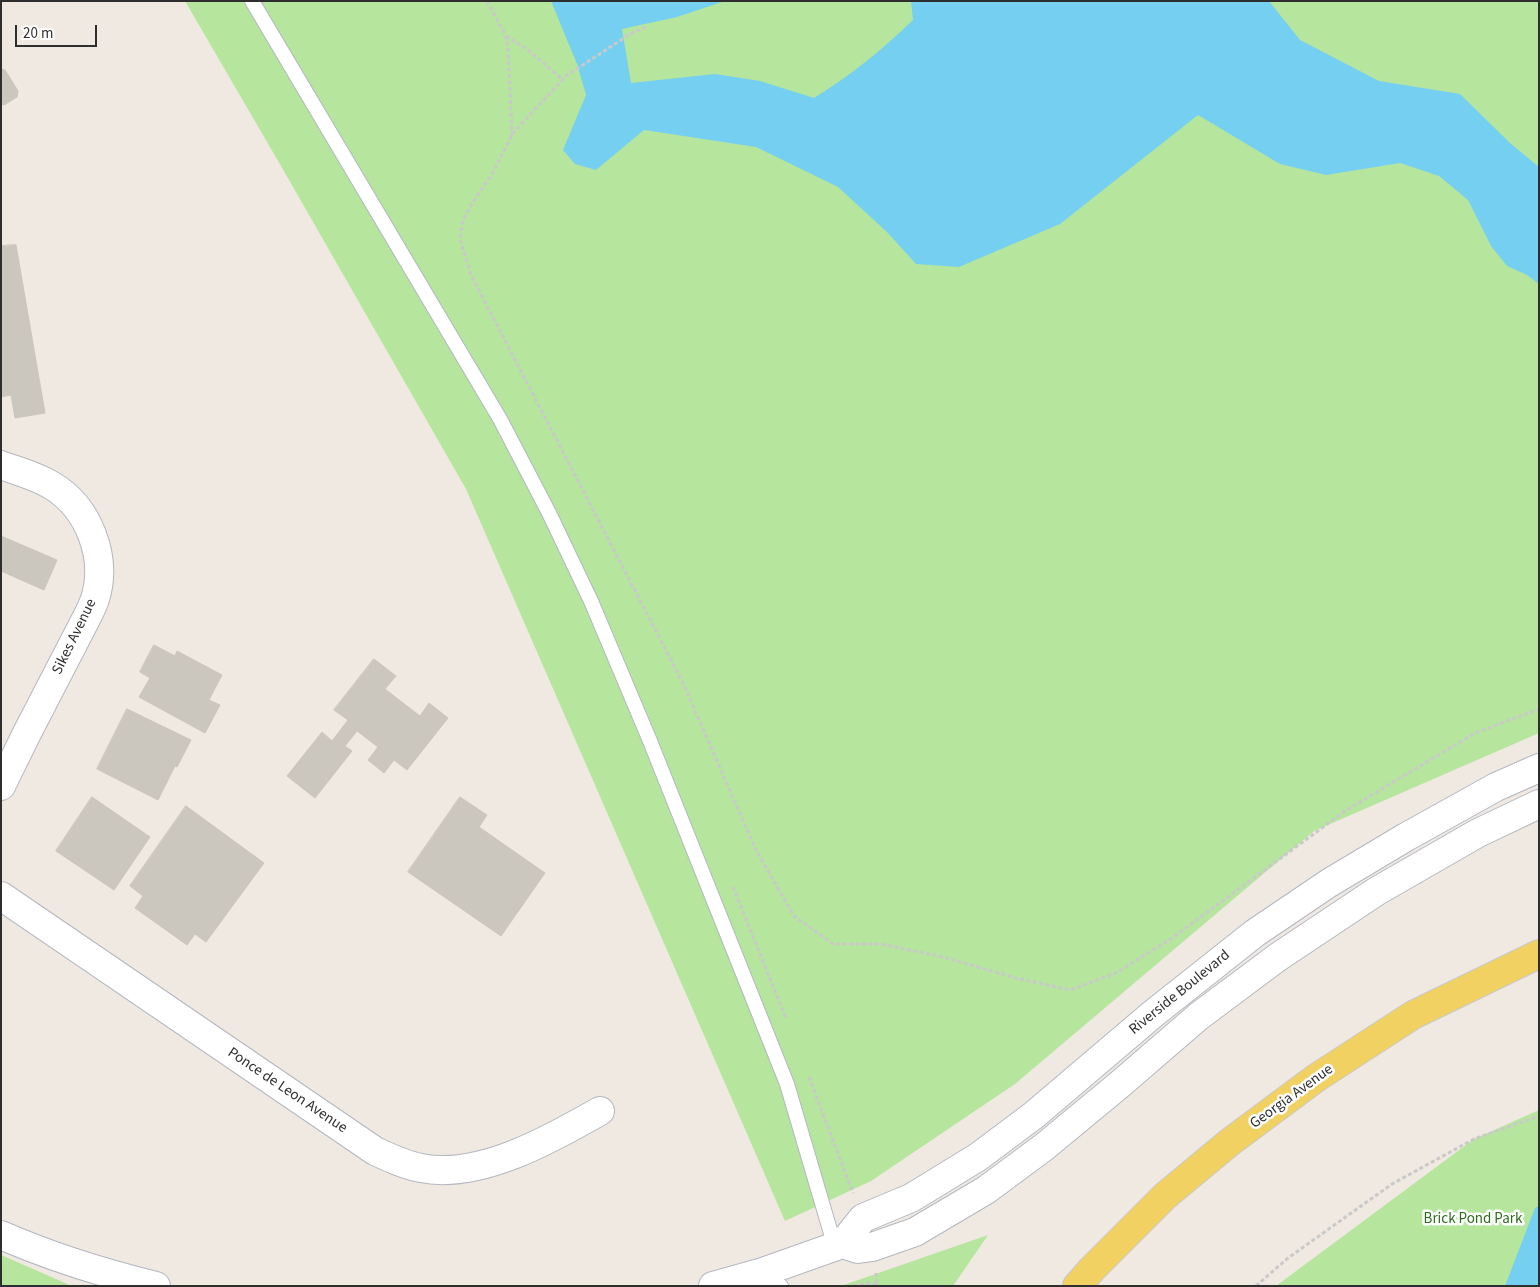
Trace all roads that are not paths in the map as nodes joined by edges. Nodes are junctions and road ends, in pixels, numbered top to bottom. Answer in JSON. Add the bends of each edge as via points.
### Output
{"nodes":[{"id":1,"x":252,"y":1,"type":"edge"},
{"id":2,"x":1,"y":465,"type":"edge"},
{"id":3,"x":1539,"y":768,"type":"edge"},
{"id":4,"x":1,"y":786,"type":"edge"},
{"id":5,"x":1539,"y":804,"type":"edge"},
{"id":6,"x":1,"y":896,"type":"edge"},
{"id":7,"x":1539,"y":954,"type":"edge"},
{"id":8,"x":600,"y":1112,"type":"dead end"},
{"id":9,"x":1,"y":1236,"type":"edge"},
{"id":10,"x":839,"y":1246,"type":"junction"},
{"id":11,"x":772,"y":1279,"type":"edge"},
{"id":12,"x":156,"y":1286,"type":"edge"},
{"id":13,"x":713,"y":1286,"type":"edge"},
{"id":14,"x":1077,"y":1286,"type":"edge"}],
"edges":[{"from":1,"to":10,"type":"lane","via":[[500,419],[591,601],[787,1084]]},
{"from":2,"to":4,"type":"street","name":"Sikes Avenue","via":[[51,485],[84,516],[98,557],[98,578],[95,598],[87,617]]},
{"from":3,"to":10,"type":"street","name":"Riverside Boulevard","via":[[1496,787],[1406,837],[1255,933],[985,1152],[911,1198],[863,1218]]},
{"from":5,"to":10,"type":"street","name":"Riverside Boulevard","via":[[1478,833],[1377,891],[1278,957],[1198,1016],[1044,1147],[986,1190],[915,1232],[872,1247]]},
{"from":6,"to":8,"type":"street","name":"Ponce de Leon Avenue","via":[[375,1151],[398,1161],[422,1168],[472,1168],[524,1150]]},
{"from":7,"to":14,"type":"main road","name":"Georgia Avenue","via":[[1413,1015],[1316,1078],[1230,1142],[1165,1196]]},
{"from":9,"to":12,"type":"street","via":[[53,1256]]},
{"from":10,"to":11,"type":"street","name":"Riverside Boulevard"},
{"from":11,"to":13,"type":"street","name":"Riverside Boulevard"}]}
